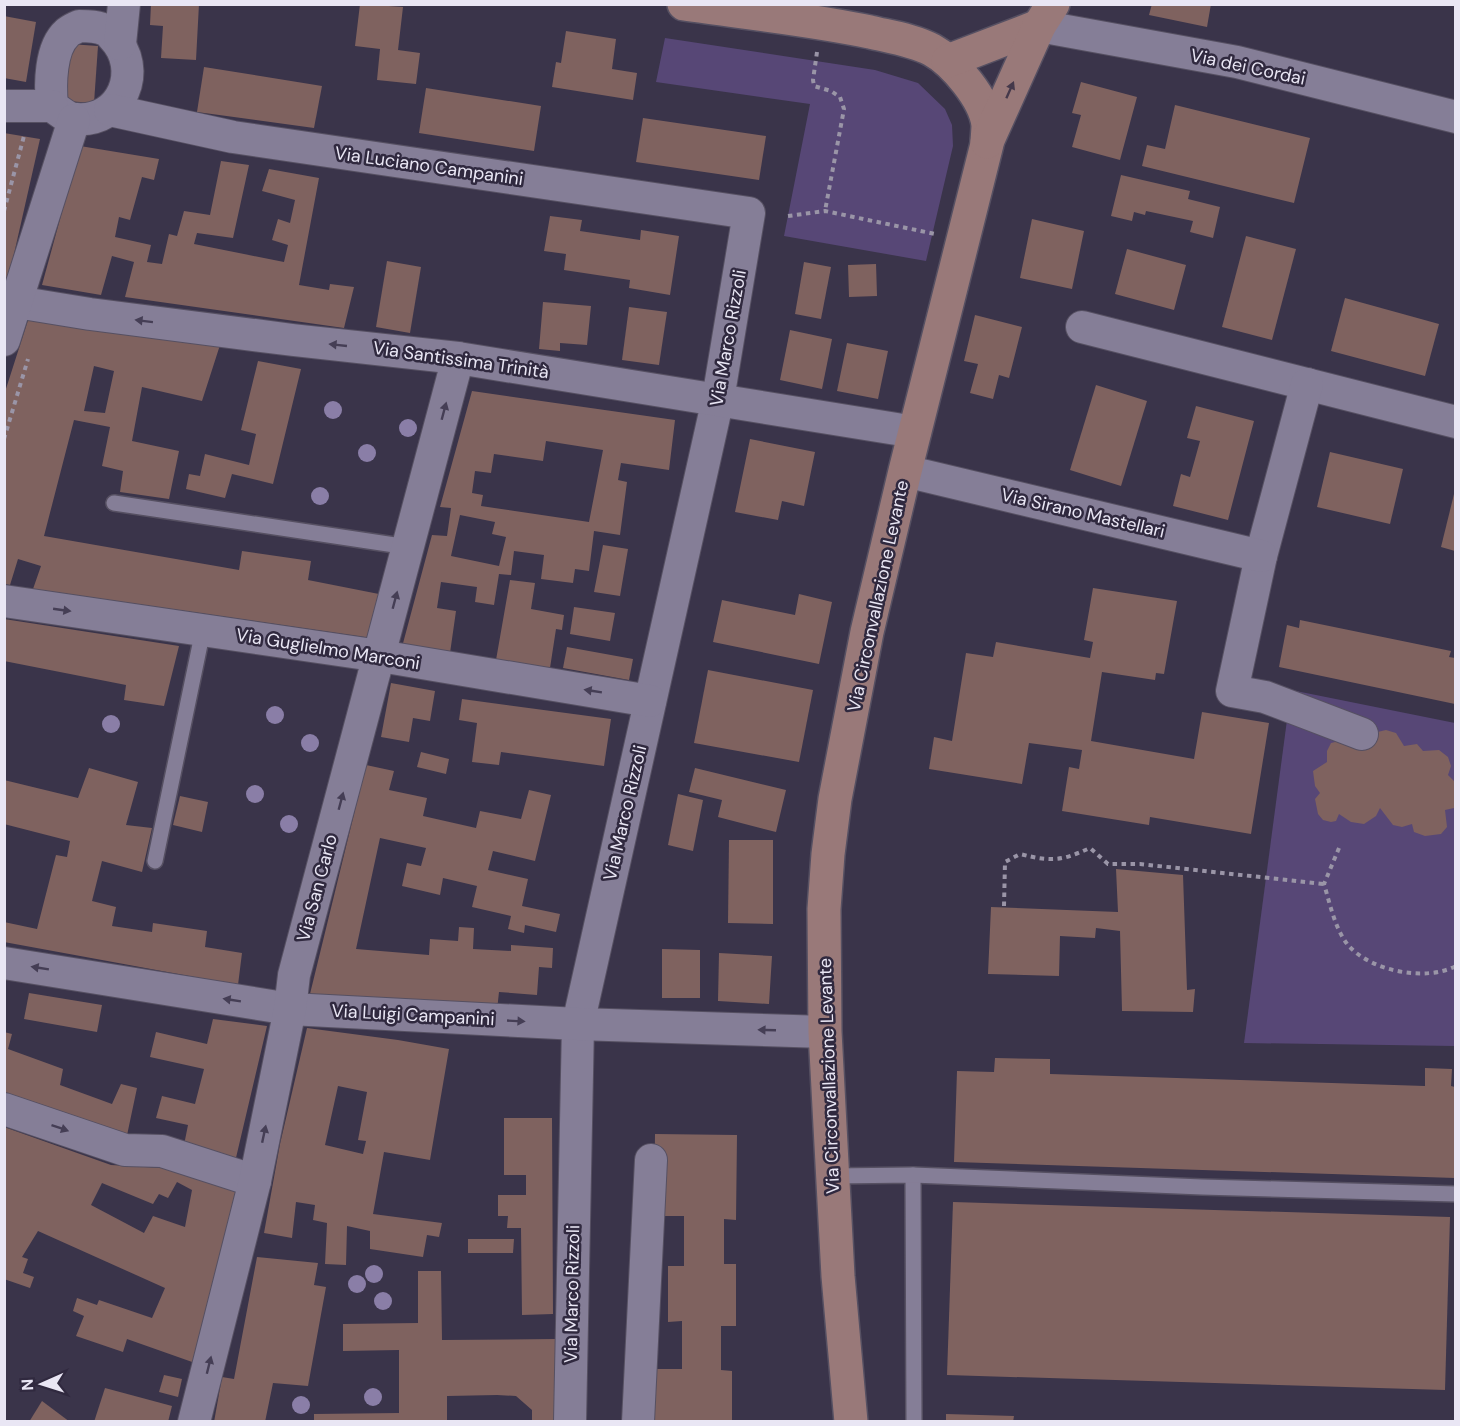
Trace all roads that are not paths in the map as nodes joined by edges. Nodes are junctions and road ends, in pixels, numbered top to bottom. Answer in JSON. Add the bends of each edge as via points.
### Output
{"nodes":[{"id":1,"x":78,"y":4,"type":"edge"},
{"id":2,"x":123,"y":4,"type":"edge"},
{"id":3,"x":684,"y":4,"type":"edge"},
{"id":4,"x":1046,"y":15,"type":"edge"},
{"id":5,"x":66,"y":33,"type":"junction"},
{"id":6,"x":120,"y":44,"type":"junction"},
{"id":7,"x":948,"y":61,"type":"junction"},
{"id":8,"x":40,"y":109,"type":"edge"},
{"id":9,"x":110,"y":110,"type":"junction"},
{"id":10,"x":1455,"y":117,"type":"edge"},
{"id":11,"x":987,"y":144,"type":"junction"},
{"id":12,"x":749,"y":213,"type":"joint"},
{"id":13,"x":10,"y":301,"type":"edge"},
{"id":14,"x":1082,"y":327,"type":"dead end"},
{"id":15,"x":4,"y":340,"type":"edge"},
{"id":16,"x":458,"y":358,"type":"junction"},
{"id":17,"x":1306,"y":384,"type":"junction"},
{"id":18,"x":718,"y":399,"type":"junction"},
{"id":19,"x":1455,"y":422,"type":"edge"},
{"id":20,"x":915,"y":432,"type":"junction"},
{"id":21,"x":905,"y":471,"type":"junction"},
{"id":22,"x":114,"y":503,"type":"dead end"},
{"id":23,"x":408,"y":547,"type":"junction"},
{"id":24,"x":1261,"y":556,"type":"junction"},
{"id":25,"x":4,"y":601,"type":"edge"},
{"id":26,"x":203,"y":630,"type":"junction"},
{"id":27,"x":380,"y":656,"type":"junction"},
{"id":28,"x":650,"y":701,"type":"junction"},
{"id":29,"x":1362,"y":734,"type":"dead end"},
{"id":30,"x":155,"y":861,"type":"dead end"},
{"id":31,"x":4,"y":963,"type":"edge"},
{"id":32,"x":290,"y":1009,"type":"junction"},
{"id":33,"x":578,"y":1024,"type":"junction"},
{"id":34,"x":825,"y":1032,"type":"junction"},
{"id":35,"x":4,"y":1108,"type":"edge"},
{"id":36,"x":651,"y":1160,"type":"dead end"},
{"id":37,"x":913,"y":1175,"type":"junction"},
{"id":38,"x":833,"y":1176,"type":"junction"},
{"id":39,"x":255,"y":1181,"type":"junction"},
{"id":40,"x":1455,"y":1194,"type":"edge"},
{"id":41,"x":194,"y":1422,"type":"edge"},
{"id":42,"x":570,"y":1422,"type":"edge"},
{"id":43,"x":638,"y":1422,"type":"edge"},
{"id":44,"x":851,"y":1422,"type":"edge"},
{"id":45,"x":914,"y":1422,"type":"edge"}],
"edges":[{"from":1,"to":5,"type":"street"},
{"from":2,"to":6,"type":"street"},
{"from":3,"to":7,"type":"main road","name":"Via Circonvallazione Levante","via":[[913,42]]},
{"from":4,"to":7,"type":"main road"},
{"from":4,"to":10,"type":"street","name":"Via dei Cordai"},
{"from":11,"to":4,"type":"main road","one_way":true},
{"from":5,"to":6,"type":"street","via":[[79,26],[93,27],[107,31]]},
{"from":5,"to":8,"type":"street","via":[[55,52],[50,84]]},
{"from":6,"to":9,"type":"street","via":[[129,75],[121,98]]},
{"from":7,"to":11,"type":"main road","name":"Via Circonvallazione Levante","via":[[983,109],[988,125]]},
{"from":8,"to":9,"type":"street","via":[[97,117]]},
{"from":8,"to":13,"type":"street"},
{"from":9,"to":12,"type":"street","name":"Via Luciano Campanini","via":[[233,136]]},
{"from":11,"to":20,"type":"main road","name":"Via Circonvallazione Levante"},
{"from":12,"to":18,"type":"street","name":"Via Marco Rizzoli"},
{"from":13,"to":15,"type":"street"},
{"from":16,"to":13,"type":"street","name":"Via Santissima Trinità","one_way":true},
{"from":14,"to":17,"type":"street"},
{"from":16,"to":18,"type":"street","name":"Via Santissima Trinità"},
{"from":23,"to":16,"type":"street","name":"Via San Carlo","one_way":true},
{"from":17,"to":19,"type":"street"},
{"from":17,"to":24,"type":"street"},
{"from":18,"to":20,"type":"street","name":"Via Santissima Trinità"},
{"from":18,"to":28,"type":"street","name":"Via Marco Rizzoli"},
{"from":20,"to":21,"type":"main road","name":"Via Circonvallazione Levante"},
{"from":21,"to":24,"type":"street","name":"Via Sirano Mastellari"},
{"from":21,"to":34,"type":"main road","name":"Via Circonvallazione Levante","via":[[867,632],[835,800],[824,909]]},
{"from":22,"to":23,"type":"lane"},
{"from":27,"to":23,"type":"street","name":"Via San Carlo","one_way":true},
{"from":24,"to":29,"type":"street","via":[[1232,691],[1265,697]]},
{"from":25,"to":26,"type":"street","name":"Via Guglielmo Marconi","one_way":true},
{"from":26,"to":27,"type":"street","name":"Via Guglielmo Marconi"},
{"from":26,"to":30,"type":"lane"},
{"from":28,"to":27,"type":"street","name":"Via Guglielmo Marconi","one_way":true},
{"from":32,"to":27,"type":"street","name":"Via San Carlo","one_way":true,"via":[[294,975]]},
{"from":28,"to":33,"type":"street","name":"Via Marco Rizzoli"},
{"from":32,"to":31,"type":"street","name":"Via Luigi Campanini","one_way":true},
{"from":32,"to":33,"type":"street","name":"Via Luigi Campanini","one_way":true},
{"from":39,"to":32,"type":"street","name":"Via San Carlo","one_way":true},
{"from":34,"to":33,"type":"street","name":"Via Luigi Campanini","one_way":true},
{"from":33,"to":42,"type":"street","name":"Via Marco Rizzoli"},
{"from":34,"to":38,"type":"main road","name":"Via Circonvallazione Levante"},
{"from":35,"to":39,"type":"street","one_way":true,"via":[[125,1150],[162,1151]]},
{"from":36,"to":43,"type":"street"},
{"from":37,"to":38,"type":"lane"},
{"from":37,"to":40,"type":"lane"},
{"from":37,"to":45,"type":"lane"},
{"from":38,"to":44,"type":"main road","name":"Via Circonvallazione Levante"},
{"from":41,"to":39,"type":"street","name":"Via San Carlo","one_way":true}]}
